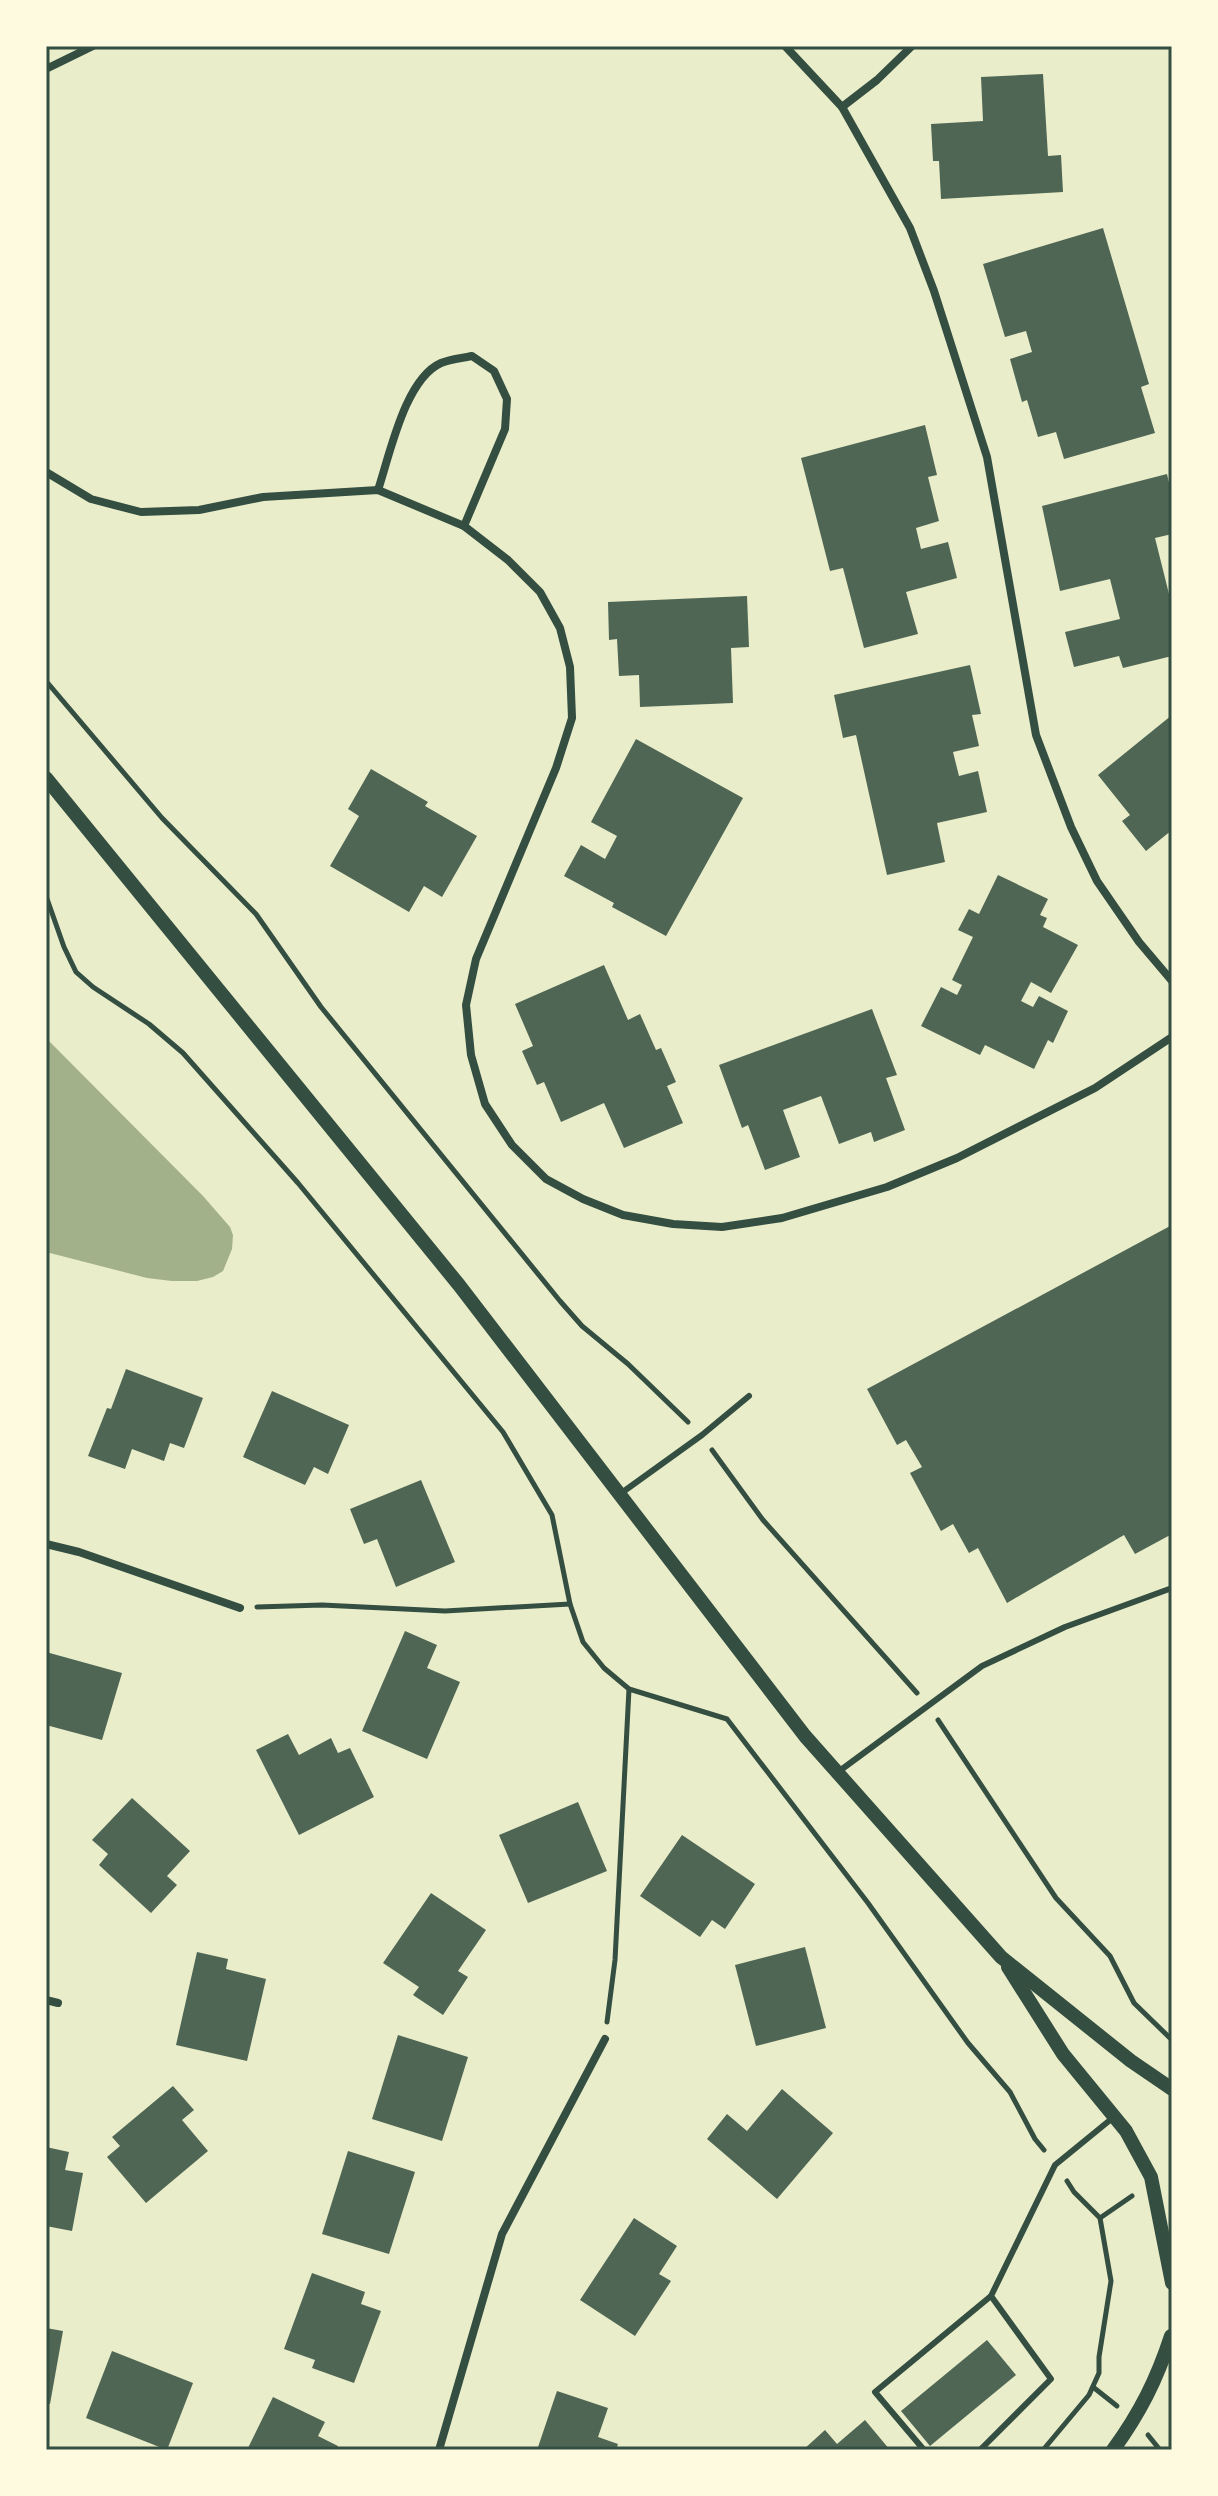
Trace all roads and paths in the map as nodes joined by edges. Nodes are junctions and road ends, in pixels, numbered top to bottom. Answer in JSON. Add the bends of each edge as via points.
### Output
{"nodes":[{"id":1,"x":93,"y":46,"type":"edge"},
{"id":2,"x":785,"y":46,"type":"edge"},
{"id":3,"x":912,"y":46,"type":"edge"},
{"id":4,"x":46,"y":69,"type":"edge"},
{"id":5,"x":842,"y":107,"type":"junction"},
{"id":6,"x":46,"y":472,"type":"edge"},
{"id":7,"x":378,"y":490,"type":"junction"},
{"id":8,"x":464,"y":526,"type":"junction"},
{"id":9,"x":46,"y":681,"type":"edge"},
{"id":10,"x":46,"y":778,"type":"edge"},
{"id":11,"x":46,"y":896,"type":"edge"},
{"id":12,"x":1172,"y":981,"type":"edge"},
{"id":13,"x":1172,"y":1037,"type":"edge"},
{"id":14,"x":749,"y":1396,"type":"dead end"},
{"id":15,"x":702,"y":1435,"type":"junction"},
{"id":16,"x":620,"y":1494,"type":"junction"},
{"id":17,"x":46,"y":1544,"type":"edge"},
{"id":18,"x":1172,"y":1588,"type":"edge"},
{"id":19,"x":570,"y":1604,"type":"junction"},
{"id":20,"x":240,"y":1608,"type":"joint"},
{"id":21,"x":629,"y":1689,"type":"junction"},
{"id":22,"x":929,"y":1706,"type":"junction"},
{"id":23,"x":837,"y":1773,"type":"junction"},
{"id":24,"x":1001,"y":1957,"type":"junction"},
{"id":25,"x":46,"y":2000,"type":"edge"},
{"id":26,"x":58,"y":2003,"type":"dead end"},
{"id":27,"x":605,"y":2039,"type":"joint"},
{"id":28,"x":1172,"y":2040,"type":"edge"},
{"id":29,"x":1172,"y":2089,"type":"edge"},
{"id":30,"x":1115,"y":2116,"type":"junction"},
{"id":31,"x":1055,"y":2165,"type":"junction"},
{"id":32,"x":1134,"y":2195,"type":"dead end"},
{"id":33,"x":1100,"y":2218,"type":"junction"},
{"id":34,"x":1172,"y":2283,"type":"edge"},
{"id":35,"x":991,"y":2296,"type":"junction"},
{"id":36,"x":1172,"y":2338,"type":"edge"},
{"id":37,"x":1093,"y":2387,"type":"junction"},
{"id":38,"x":1108,"y":2398,"type":"dead end"},
{"id":39,"x":1150,"y":2437,"type":"dead end"},
{"id":40,"x":439,"y":2450,"type":"edge"},
{"id":41,"x":924,"y":2450,"type":"edge"},
{"id":42,"x":980,"y":2450,"type":"edge"},
{"id":43,"x":1043,"y":2450,"type":"edge"},
{"id":44,"x":1113,"y":2450,"type":"edge"},
{"id":45,"x":1160,"y":2450,"type":"edge"}],
"edges":[{"from":1,"to":4,"type":"street"},
{"from":2,"to":5,"type":"street"},
{"from":3,"to":5,"type":"street"},
{"from":5,"to":12,"type":"street","via":[[910,228],[987,457],[1036,735],[1097,881]]},
{"from":6,"to":7,"type":"street","via":[[91,499],[141,512]]},
{"from":7,"to":8,"type":"street"},
{"from":7,"to":8,"type":"street","via":[[402,415],[420,379],[441,363],[472,356],[494,371],[507,399],[505,429]]},
{"from":8,"to":13,"type":"street","via":[[540,592],[560,628],[570,667],[572,718],[476,959],[466,1005],[471,1055],[485,1104],[512,1145],[546,1179],[623,1215],[673,1224],[722,1227],[782,1218],[887,1187],[957,1158],[1095,1088]]},
{"from":9,"to":15,"type":"path","via":[[162,818],[256,914],[321,1007],[560,1301]]},
{"from":10,"to":16,"type":"street","via":[[459,1285]]},
{"from":11,"to":19,"type":"path","via":[[76,972],[183,1053],[503,1432],[552,1515]]},
{"from":14,"to":15,"type":"lane"},
{"from":15,"to":16,"type":"lane"},
{"from":15,"to":22,"type":"path","via":[[763,1520]]},
{"from":16,"to":23,"type":"street"},
{"from":17,"to":20,"type":"street"},
{"from":18,"to":22,"type":"lane","via":[[1065,1627],[982,1666]]},
{"from":19,"to":20,"type":"path","via":[[445,1611],[322,1605]]},
{"from":19,"to":21,"type":"path","via":[[583,1642]]},
{"from":21,"to":27,"type":"path","via":[[615,1960]]},
{"from":21,"to":31,"type":"path","via":[[727,1719],[1010,2092]]},
{"from":22,"to":23,"type":"lane"},
{"from":22,"to":28,"type":"path","via":[[1056,1898],[1110,1956],[1134,2003]]},
{"from":23,"to":24,"type":"street"},
{"from":24,"to":29,"type":"street"},
{"from":24,"to":30,"type":"street","via":[[1063,2054]]},
{"from":25,"to":26,"type":"street"},
{"from":27,"to":40,"type":"street","via":[[502,2234]]},
{"from":30,"to":31,"type":"lane"},
{"from":30,"to":34,"type":"street","via":[[1151,2177]]},
{"from":31,"to":33,"type":"path"},
{"from":31,"to":35,"type":"lane"},
{"from":32,"to":33,"type":"path"},
{"from":33,"to":37,"type":"path","via":[[1111,2281]]},
{"from":35,"to":41,"type":"lane","via":[[875,2392]]},
{"from":35,"to":42,"type":"lane","via":[[1051,2379]]},
{"from":36,"to":44,"type":"street","via":[[1145,2400]]},
{"from":37,"to":38,"type":"path"},
{"from":37,"to":43,"type":"path"},
{"from":39,"to":45,"type":"path"}]}
